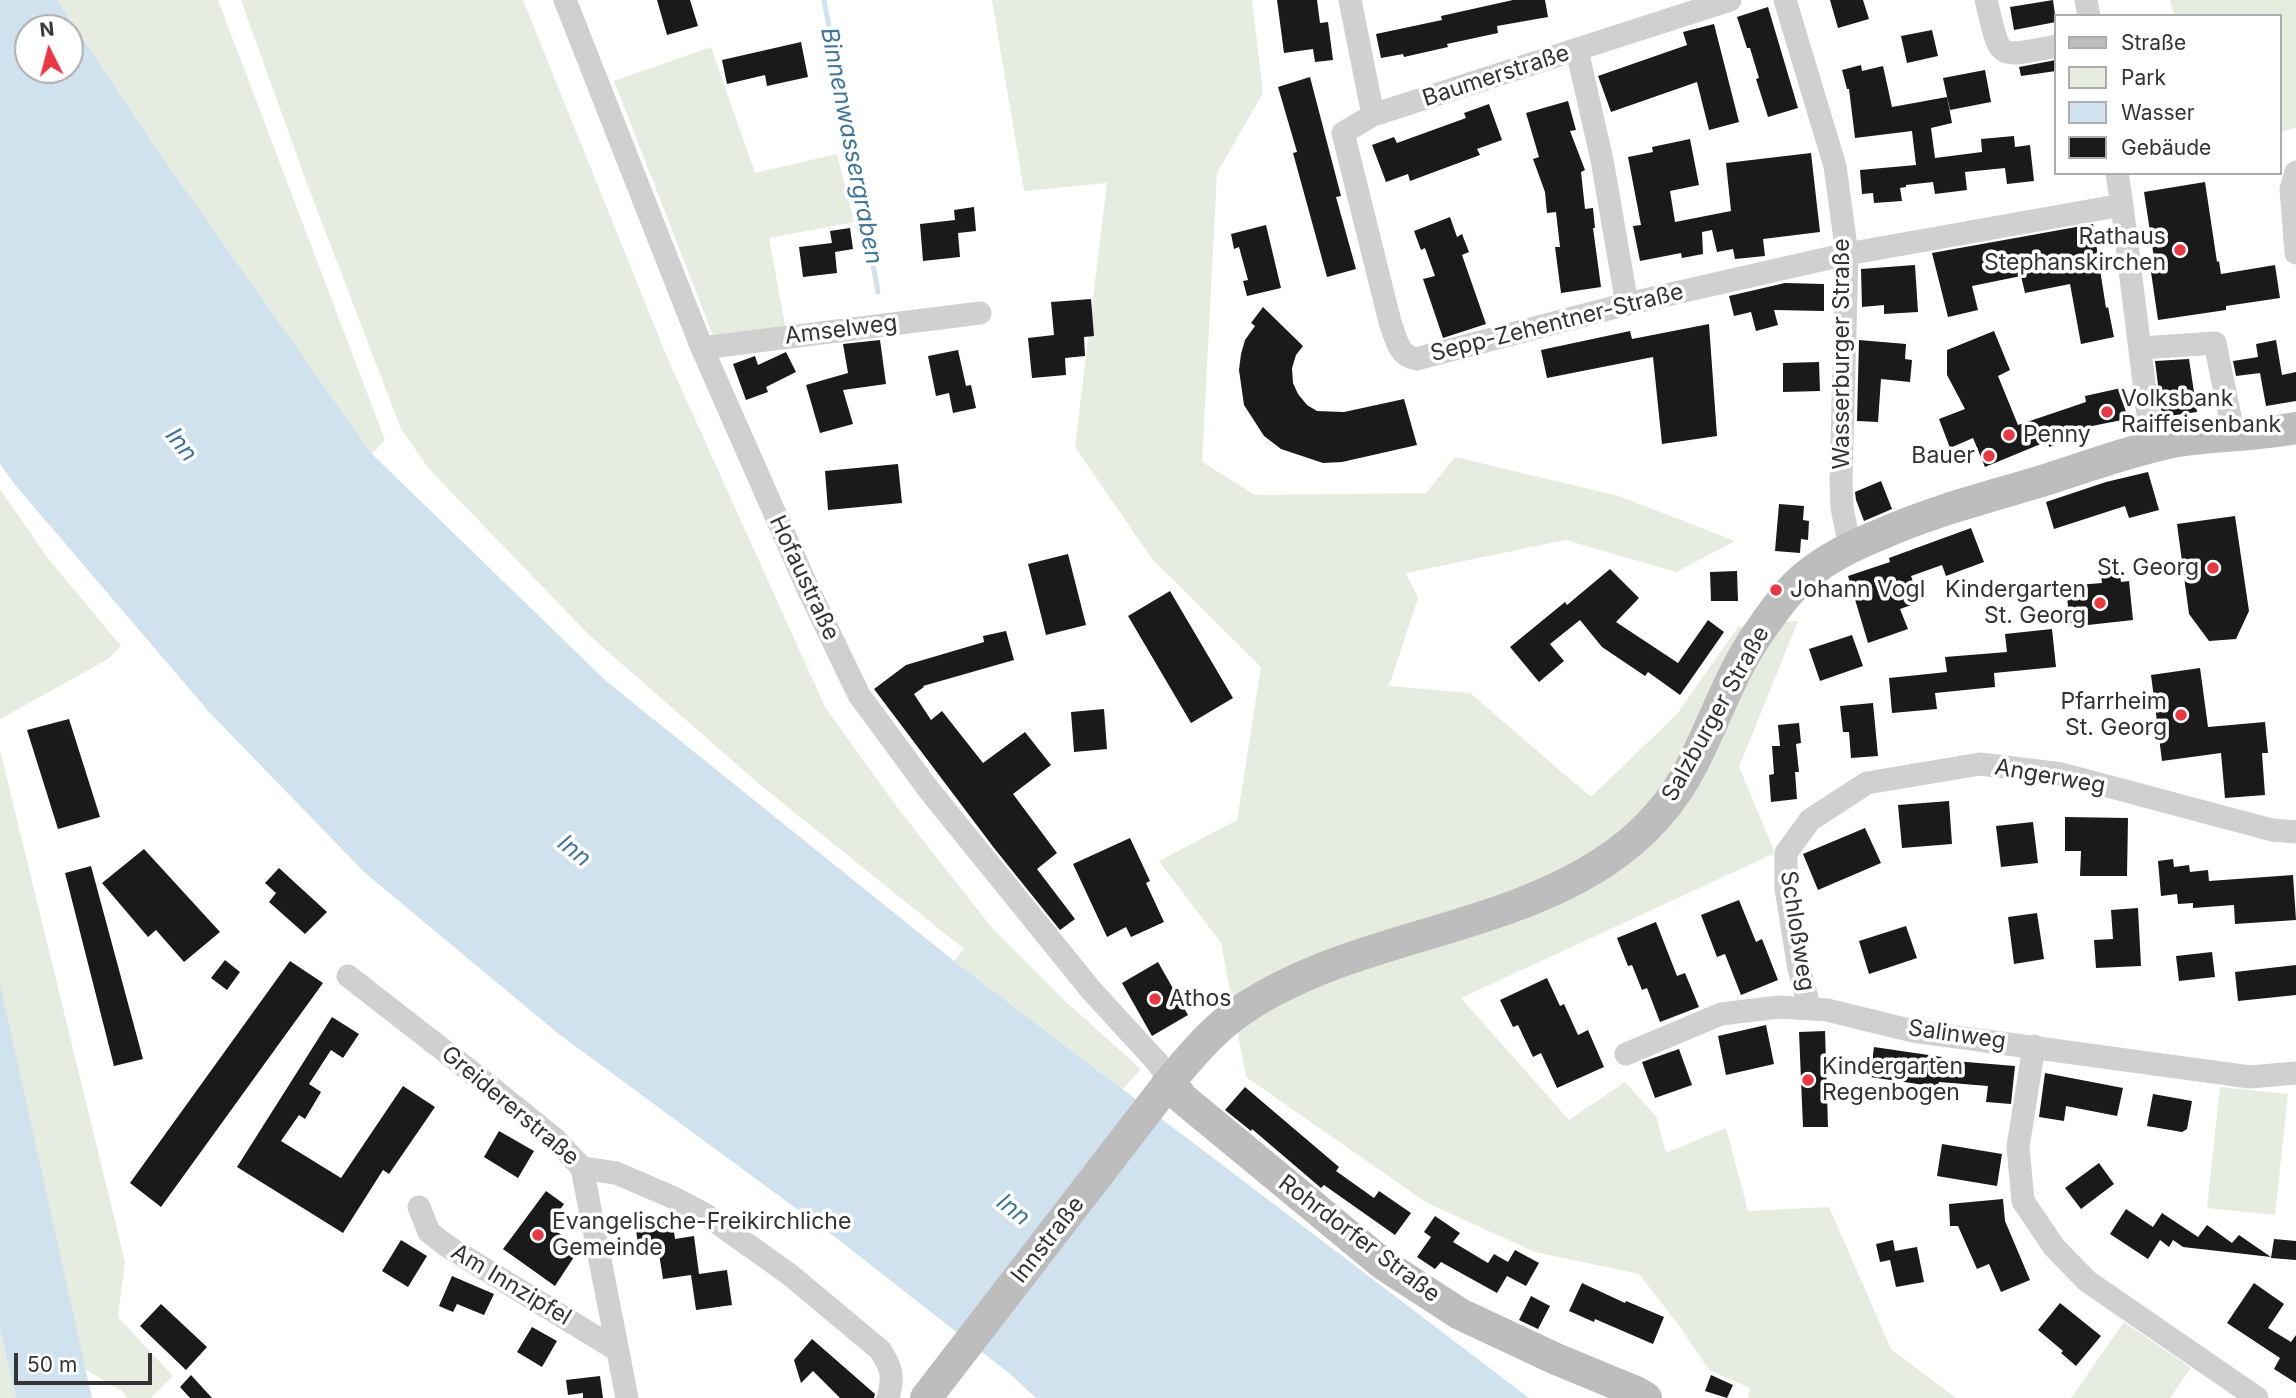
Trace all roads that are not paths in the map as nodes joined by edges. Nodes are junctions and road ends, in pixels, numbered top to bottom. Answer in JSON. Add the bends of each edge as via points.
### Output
{"nodes":[{"id":1,"x":565,"y":0,"type":"edge"},
{"id":2,"x":1350,"y":0,"type":"edge"},
{"id":3,"x":1730,"y":0,"type":"edge"},
{"id":4,"x":1785,"y":0,"type":"edge"},
{"id":5,"x":1986,"y":0,"type":"edge"},
{"id":6,"x":2054,"y":46,"type":"edge"},
{"id":7,"x":1577,"y":50,"type":"junction"},
{"id":8,"x":1373,"y":115,"type":"junction"},
{"id":9,"x":2296,"y":172,"type":"edge"},
{"id":10,"x":2117,"y":175,"type":"edge"},
{"id":11,"x":2122,"y":205,"type":"junction"},
{"id":12,"x":2296,"y":253,"type":"edge"},
{"id":13,"x":1847,"y":254,"type":"junction"},
{"id":14,"x":1627,"y":303,"type":"junction"},
{"id":15,"x":980,"y":313,"type":"dead end"},
{"id":16,"x":702,"y":348,"type":"junction"},
{"id":17,"x":2141,"y":348,"type":"junction"},
{"id":18,"x":2296,"y":428,"type":"edge"},
{"id":19,"x":2234,"y":436,"type":"junction"},
{"id":20,"x":2152,"y":446,"type":"junction"},
{"id":21,"x":1850,"y":547,"type":"junction"},
{"id":22,"x":2296,"y":832,"type":"edge"},
{"id":23,"x":1786,"y":853,"type":"joint"},
{"id":24,"x":348,"y":976,"type":"dead end"},
{"id":25,"x":1810,"y":1009,"type":"junction"},
{"id":26,"x":2034,"y":1046,"type":"junction"},
{"id":27,"x":1626,"y":1054,"type":"dead end"},
{"id":28,"x":2296,"y":1073,"type":"edge"},
{"id":29,"x":1170,"y":1081,"type":"junction"},
{"id":30,"x":582,"y":1168,"type":"junction"},
{"id":31,"x":419,"y":1207,"type":"dead end"},
{"id":32,"x":617,"y":1350,"type":"junction"},
{"id":33,"x":627,"y":1398,"type":"edge"},
{"id":34,"x":888,"y":1398,"type":"edge"},
{"id":35,"x":926,"y":1398,"type":"edge"},
{"id":36,"x":1646,"y":1398,"type":"edge"},
{"id":37,"x":2257,"y":1398,"type":"edge"}],
"edges":[{"from":1,"to":16,"type":"street","name":"Hofaustraße"},
{"from":2,"to":8,"type":"street"},
{"from":3,"to":7,"type":"street","name":"Baumerstraße"},
{"from":4,"to":13,"type":"street","name":"Wasserburger Straße","via":[[1835,166]]},
{"from":5,"to":6,"type":"street","via":[[1997,46],[2004,52]]},
{"from":7,"to":8,"type":"street","name":"Baumerstraße"},
{"from":7,"to":14,"type":"street"},
{"from":8,"to":14,"type":"street","name":"Sepp-Zehentner-Straße","via":[[1343,133],[1390,322],[1407,358]]},
{"from":9,"to":12,"type":"street","via":[[2291,189]]},
{"from":10,"to":11,"type":"street"},
{"from":11,"to":13,"type":"street","name":"Sepp-Zehentner-Straße"},
{"from":11,"to":17,"type":"street"},
{"from":13,"to":14,"type":"street","name":"Sepp-Zehentner-Straße"},
{"from":13,"to":21,"type":"street","name":"Wasserburger Straße","via":[[1841,481]]},
{"from":15,"to":16,"type":"street","name":"Amselweg"},
{"from":16,"to":29,"type":"street","name":"Hofaustraße","via":[[859,695],[1091,990]]},
{"from":17,"to":19,"type":"street","via":[[2215,343]]},
{"from":17,"to":20,"type":"street"},
{"from":18,"to":19,"type":"main road","name":"Salzburger Straße"},
{"from":19,"to":20,"type":"main road","name":"Salzburger Straße"},
{"from":20,"to":21,"type":"main road","name":"Salzburger Straße","via":[[1932,512]]},
{"from":21,"to":29,"type":"main road","name":"Salzburger Straße","via":[[1809,573],[1773,612],[1730,682],[1683,782],[1631,842],[1546,893],[1337,963],[1268,994],[1216,1031]]},
{"from":22,"to":23,"type":"street","name":"Angerweg","via":[[2272,830],[2063,774],[1980,764],[1867,783],[1810,820]]},
{"from":23,"to":25,"type":"street","name":"Schloßweg","via":[[1786,888]]},
{"from":24,"to":30,"type":"street","name":"Greidererstraße","via":[[556,1140]]},
{"from":25,"to":26,"type":"street","name":"Salinweg","via":[[1913,1031]]},
{"from":25,"to":27,"type":"street","name":"Salinweg","via":[[1779,1007],[1721,1014]]},
{"from":26,"to":28,"type":"street","name":"Salinweg","via":[[2250,1077]]},
{"from":26,"to":37,"type":"street","via":[[2018,1147],[2023,1201],[2053,1247],[2087,1281]]},
{"from":29,"to":35,"type":"main road","name":"Innstraße"},
{"from":29,"to":36,"type":"main road","name":"Rohrdorfer Straße","via":[[1182,1098],[1384,1264],[1460,1314]]},
{"from":30,"to":32,"type":"street","name":"Am Innzipfel"},
{"from":30,"to":34,"type":"street","name":"Greidererstraße","via":[[616,1173],[683,1203],[789,1274],[880,1350],[890,1365]]},
{"from":31,"to":32,"type":"street","name":"Am Innzipfel","via":[[429,1232],[447,1246]]},
{"from":32,"to":33,"type":"street","name":"Am Innzipfel"}]}
